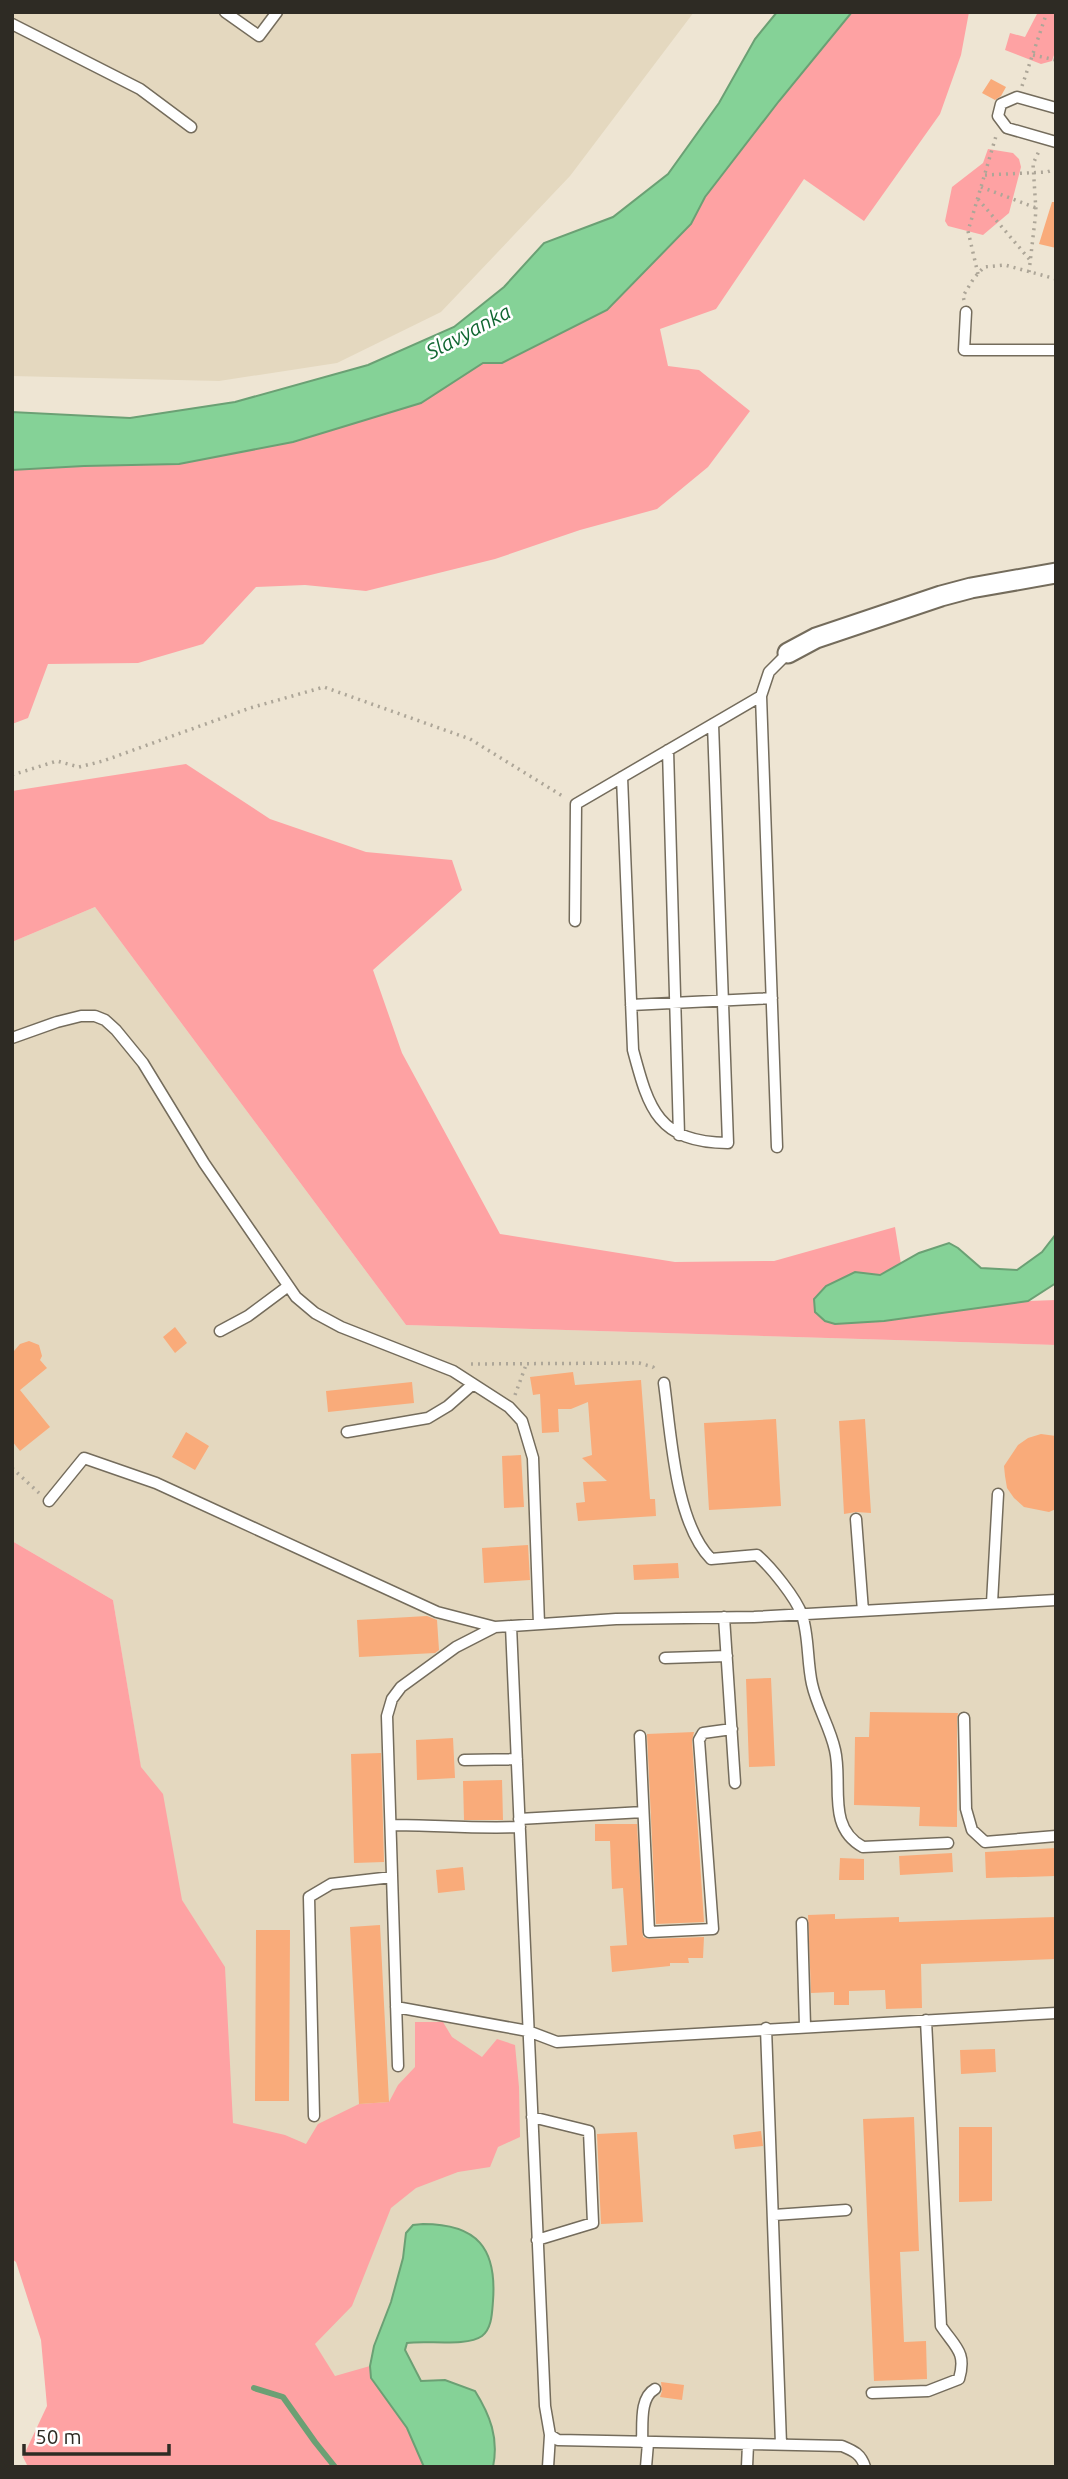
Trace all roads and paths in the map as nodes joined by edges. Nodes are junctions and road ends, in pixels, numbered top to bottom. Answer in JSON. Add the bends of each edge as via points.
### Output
{"nodes":[{"id":1,"x":225,"y":12,"type":"edge"},
{"id":2,"x":277,"y":12,"type":"edge"},
{"id":3,"x":1047,"y":12,"type":"edge"},
{"id":4,"x":12,"y":24,"type":"edge"},
{"id":5,"x":1033,"y":55,"type":"junction"},
{"id":6,"x":1056,"y":60,"type":"edge"},
{"id":7,"x":1021,"y":91,"type":"dead end"},
{"id":8,"x":1056,"y":108,"type":"edge"},
{"id":9,"x":191,"y":127,"type":"dead end"},
{"id":10,"x":997,"y":133,"type":"dead end"},
{"id":11,"x":1056,"y":142,"type":"edge"},
{"id":12,"x":1041,"y":146,"type":"dead end"},
{"id":13,"x":1056,"y":169,"type":"edge"},
{"id":14,"x":1033,"y":173,"type":"junction"},
{"id":15,"x":985,"y":174,"type":"junction"},
{"id":16,"x":981,"y":187,"type":"junction"},
{"id":17,"x":978,"y":199,"type":"junction"},
{"id":18,"x":1036,"y":208,"type":"junction"},
{"id":19,"x":1030,"y":260,"type":"junction"},
{"id":20,"x":1029,"y":272,"type":"junction"},
{"id":21,"x":978,"y":274,"type":"junction"},
{"id":22,"x":1056,"y":279,"type":"edge"},
{"id":23,"x":966,"y":312,"type":"joint"},
{"id":24,"x":1056,"y":350,"type":"edge"},
{"id":25,"x":1056,"y":573,"type":"edge"},
{"id":26,"x":788,"y":653,"type":"joint"},
{"id":27,"x":761,"y":696,"type":"junction"},
{"id":28,"x":713,"y":724,"type":"junction"},
{"id":29,"x":668,"y":750,"type":"junction"},
{"id":30,"x":12,"y":775,"type":"edge"},
{"id":31,"x":622,"y":777,"type":"junction"},
{"id":32,"x":576,"y":804,"type":"junction"},
{"id":33,"x":575,"y":921,"type":"dead end"},
{"id":34,"x":772,"y":998,"type":"junction"},
{"id":35,"x":723,"y":1000,"type":"junction"},
{"id":36,"x":675,"y":1003,"type":"junction"},
{"id":37,"x":631,"y":1005,"type":"junction"},
{"id":38,"x":12,"y":1038,"type":"edge"},
{"id":39,"x":680,"y":1135,"type":"junction"},
{"id":40,"x":777,"y":1147,"type":"dead end"},
{"id":41,"x":287,"y":1287,"type":"junction"},
{"id":42,"x":220,"y":1331,"type":"dead end"},
{"id":43,"x":526,"y":1364,"type":"junction"},
{"id":44,"x":453,"y":1371,"type":"junction"},
{"id":45,"x":664,"y":1383,"type":"joint"},
{"id":46,"x":473,"y":1384,"type":"junction"},
{"id":47,"x":509,"y":1407,"type":"junction"},
{"id":48,"x":347,"y":1432,"type":"dead end"},
{"id":49,"x":12,"y":1468,"type":"edge"},
{"id":50,"x":998,"y":1494,"type":"dead end"},
{"id":51,"x":49,"y":1501,"type":"joint"},
{"id":52,"x":856,"y":1520,"type":"dead end"},
{"id":53,"x":1056,"y":1600,"type":"edge"},
{"id":54,"x":992,"y":1603,"type":"junction"},
{"id":55,"x":863,"y":1611,"type":"junction"},
{"id":56,"x":802,"y":1614,"type":"junction"},
{"id":57,"x":724,"y":1617,"type":"junction"},
{"id":58,"x":539,"y":1624,"type":"junction"},
{"id":59,"x":511,"y":1626,"type":"junction"},
{"id":60,"x":495,"y":1627,"type":"junction"},
{"id":61,"x":727,"y":1656,"type":"junction"},
{"id":62,"x":665,"y":1658,"type":"dead end"},
{"id":63,"x":964,"y":1718,"type":"dead end"},
{"id":64,"x":732,"y":1729,"type":"junction"},
{"id":65,"x":640,"y":1736,"type":"dead end"},
{"id":66,"x":517,"y":1759,"type":"junction"},
{"id":67,"x":464,"y":1760,"type":"dead end"},
{"id":68,"x":735,"y":1783,"type":"dead end"},
{"id":69,"x":643,"y":1812,"type":"junction"},
{"id":70,"x":519,"y":1823,"type":"junction"},
{"id":71,"x":391,"y":1825,"type":"junction"},
{"id":72,"x":1056,"y":1836,"type":"edge"},
{"id":73,"x":948,"y":1843,"type":"dead end"},
{"id":74,"x":392,"y":1877,"type":"junction"},
{"id":75,"x":802,"y":1923,"type":"dead end"},
{"id":76,"x":396,"y":2007,"type":"junction"},
{"id":77,"x":1056,"y":2012,"type":"edge"},
{"id":78,"x":926,"y":2020,"type":"junction"},
{"id":79,"x":805,"y":2026,"type":"junction"},
{"id":80,"x":766,"y":2028,"type":"junction"},
{"id":81,"x":528,"y":2031,"type":"junction"},
{"id":82,"x":398,"y":2066,"type":"dead end"},
{"id":83,"x":314,"y":2116,"type":"dead end"},
{"id":84,"x":532,"y":2117,"type":"junction"},
{"id":85,"x":846,"y":2210,"type":"dead end"},
{"id":86,"x":774,"y":2215,"type":"junction"},
{"id":87,"x":537,"y":2240,"type":"junction"},
{"id":88,"x":655,"y":2389,"type":"dead end"},
{"id":89,"x":872,"y":2393,"type":"dead end"},
{"id":90,"x":551,"y":2435,"type":"junction"},
{"id":91,"x":645,"y":2443,"type":"junction"},
{"id":92,"x":748,"y":2444,"type":"junction"},
{"id":93,"x":782,"y":2444,"type":"junction"},
{"id":94,"x":548,"y":2467,"type":"edge"},
{"id":95,"x":646,"y":2467,"type":"edge"},
{"id":96,"x":747,"y":2467,"type":"edge"},
{"id":97,"x":865,"y":2467,"type":"edge"}],
"edges":[{"from":1,"to":2,"type":"lane","via":[[260,36]]},
{"from":3,"to":5,"type":"path"},
{"from":4,"to":9,"type":"lane","via":[[140,89]]},
{"from":5,"to":6,"type":"path"},
{"from":5,"to":7,"type":"path"},
{"from":8,"to":11,"type":"lane","via":[[1017,97],[1001,104],[998,116],[1007,128]]},
{"from":10,"to":15,"type":"path"},
{"from":12,"to":14,"type":"path"},
{"from":13,"to":14,"type":"path"},
{"from":14,"to":15,"type":"path"},
{"from":14,"to":18,"type":"path"},
{"from":15,"to":16,"type":"path"},
{"from":16,"to":17,"type":"path"},
{"from":16,"to":18,"type":"path"},
{"from":17,"to":19,"type":"path"},
{"from":17,"to":21,"type":"path","via":[[968,232]]},
{"from":18,"to":19,"type":"path"},
{"from":19,"to":20,"type":"path"},
{"from":20,"to":21,"type":"path","via":[[1005,265],[984,267]]},
{"from":20,"to":22,"type":"path"},
{"from":21,"to":23,"type":"path","via":[[963,296]]},
{"from":23,"to":24,"type":"lane","via":[[964,351]]},
{"from":25,"to":26,"type":"street","via":[[941,596],[816,638]]},
{"from":26,"to":27,"type":"lane","via":[[769,671]]},
{"from":27,"to":28,"type":"lane"},
{"from":27,"to":34,"type":"lane"},
{"from":28,"to":29,"type":"lane"},
{"from":28,"to":35,"type":"lane"},
{"from":29,"to":31,"type":"lane"},
{"from":29,"to":36,"type":"lane"},
{"from":30,"to":32,"type":"path","via":[[57,761],[79,767],[103,761],[250,708],[324,687],[470,738]]},
{"from":31,"to":32,"type":"lane"},
{"from":31,"to":37,"type":"lane"},
{"from":32,"to":33,"type":"lane"},
{"from":34,"to":35,"type":"lane"},
{"from":34,"to":40,"type":"lane"},
{"from":35,"to":36,"type":"lane"},
{"from":35,"to":39,"type":"lane","via":[[728,1143],[702,1143]]},
{"from":36,"to":37,"type":"lane"},
{"from":36,"to":39,"type":"lane"},
{"from":37,"to":39,"type":"lane","via":[[633,1050],[644,1094],[657,1117]]},
{"from":38,"to":41,"type":"lane","via":[[81,1016],[94,1016],[111,1025],[143,1063]]},
{"from":41,"to":42,"type":"lane"},
{"from":41,"to":44,"type":"lane","via":[[315,1313],[341,1327]]},
{"from":43,"to":44,"type":"path","via":[[479,1363]]},
{"from":43,"to":45,"type":"path","via":[[639,1363],[653,1367]]},
{"from":43,"to":47,"type":"path"},
{"from":44,"to":46,"type":"lane"},
{"from":45,"to":56,"type":"lane","via":[[678,1482],[699,1546],[711,1559],[757,1555],[771,1567]]},
{"from":46,"to":47,"type":"lane"},
{"from":46,"to":48,"type":"lane","via":[[428,1418]]},
{"from":47,"to":58,"type":"lane","via":[[522,1421],[533,1458]]},
{"from":49,"to":51,"type":"path"},
{"from":50,"to":54,"type":"lane"},
{"from":51,"to":60,"type":"lane","via":[[84,1458],[156,1483],[437,1612]]},
{"from":52,"to":55,"type":"lane"},
{"from":53,"to":54,"type":"lane"},
{"from":54,"to":55,"type":"lane"},
{"from":55,"to":56,"type":"lane"},
{"from":56,"to":57,"type":"lane"},
{"from":56,"to":73,"type":"lane","via":[[812,1684],[835,1751],[838,1808],[850,1840],[863,1847]]},
{"from":57,"to":58,"type":"lane"},
{"from":57,"to":61,"type":"lane"},
{"from":58,"to":59,"type":"lane"},
{"from":59,"to":60,"type":"lane"},
{"from":59,"to":66,"type":"lane"},
{"from":60,"to":71,"type":"lane","via":[[456,1647],[401,1687],[392,1699],[387,1716]]},
{"from":61,"to":62,"type":"lane"},
{"from":61,"to":64,"type":"lane"},
{"from":63,"to":72,"type":"lane","via":[[966,1809],[972,1830],[985,1842]]},
{"from":64,"to":68,"type":"lane"},
{"from":64,"to":69,"type":"lane","via":[[703,1733],[699,1741],[713,1928],[649,1932]]},
{"from":65,"to":69,"type":"lane"},
{"from":66,"to":67,"type":"lane"},
{"from":66,"to":70,"type":"lane"},
{"from":69,"to":70,"type":"lane"},
{"from":70,"to":71,"type":"lane","via":[[490,1828]]},
{"from":70,"to":81,"type":"lane"},
{"from":71,"to":74,"type":"lane"},
{"from":74,"to":76,"type":"lane"},
{"from":74,"to":83,"type":"lane","via":[[331,1884],[309,1897]]},
{"from":75,"to":79,"type":"lane"},
{"from":76,"to":81,"type":"lane"},
{"from":76,"to":82,"type":"lane"},
{"from":77,"to":78,"type":"lane"},
{"from":78,"to":79,"type":"lane"},
{"from":78,"to":89,"type":"lane","via":[[941,2326],[961,2351],[963,2365],[959,2379],[936,2388]]},
{"from":79,"to":80,"type":"lane"},
{"from":80,"to":81,"type":"lane","via":[[557,2042]]},
{"from":80,"to":86,"type":"lane"},
{"from":81,"to":84,"type":"lane"},
{"from":84,"to":87,"type":"lane"},
{"from":84,"to":87,"type":"lane","via":[[589,2131],[593,2223]]},
{"from":85,"to":86,"type":"lane"},
{"from":86,"to":93,"type":"lane"},
{"from":87,"to":90,"type":"lane","via":[[545,2406]]},
{"from":88,"to":91,"type":"lane","via":[[645,2400]]},
{"from":90,"to":91,"type":"lane","via":[[558,2440]]},
{"from":90,"to":94,"type":"lane"},
{"from":91,"to":92,"type":"lane"},
{"from":91,"to":95,"type":"lane"},
{"from":92,"to":93,"type":"lane"},
{"from":92,"to":96,"type":"lane"},
{"from":93,"to":97,"type":"lane","via":[[842,2446],[855,2451]]}]}
